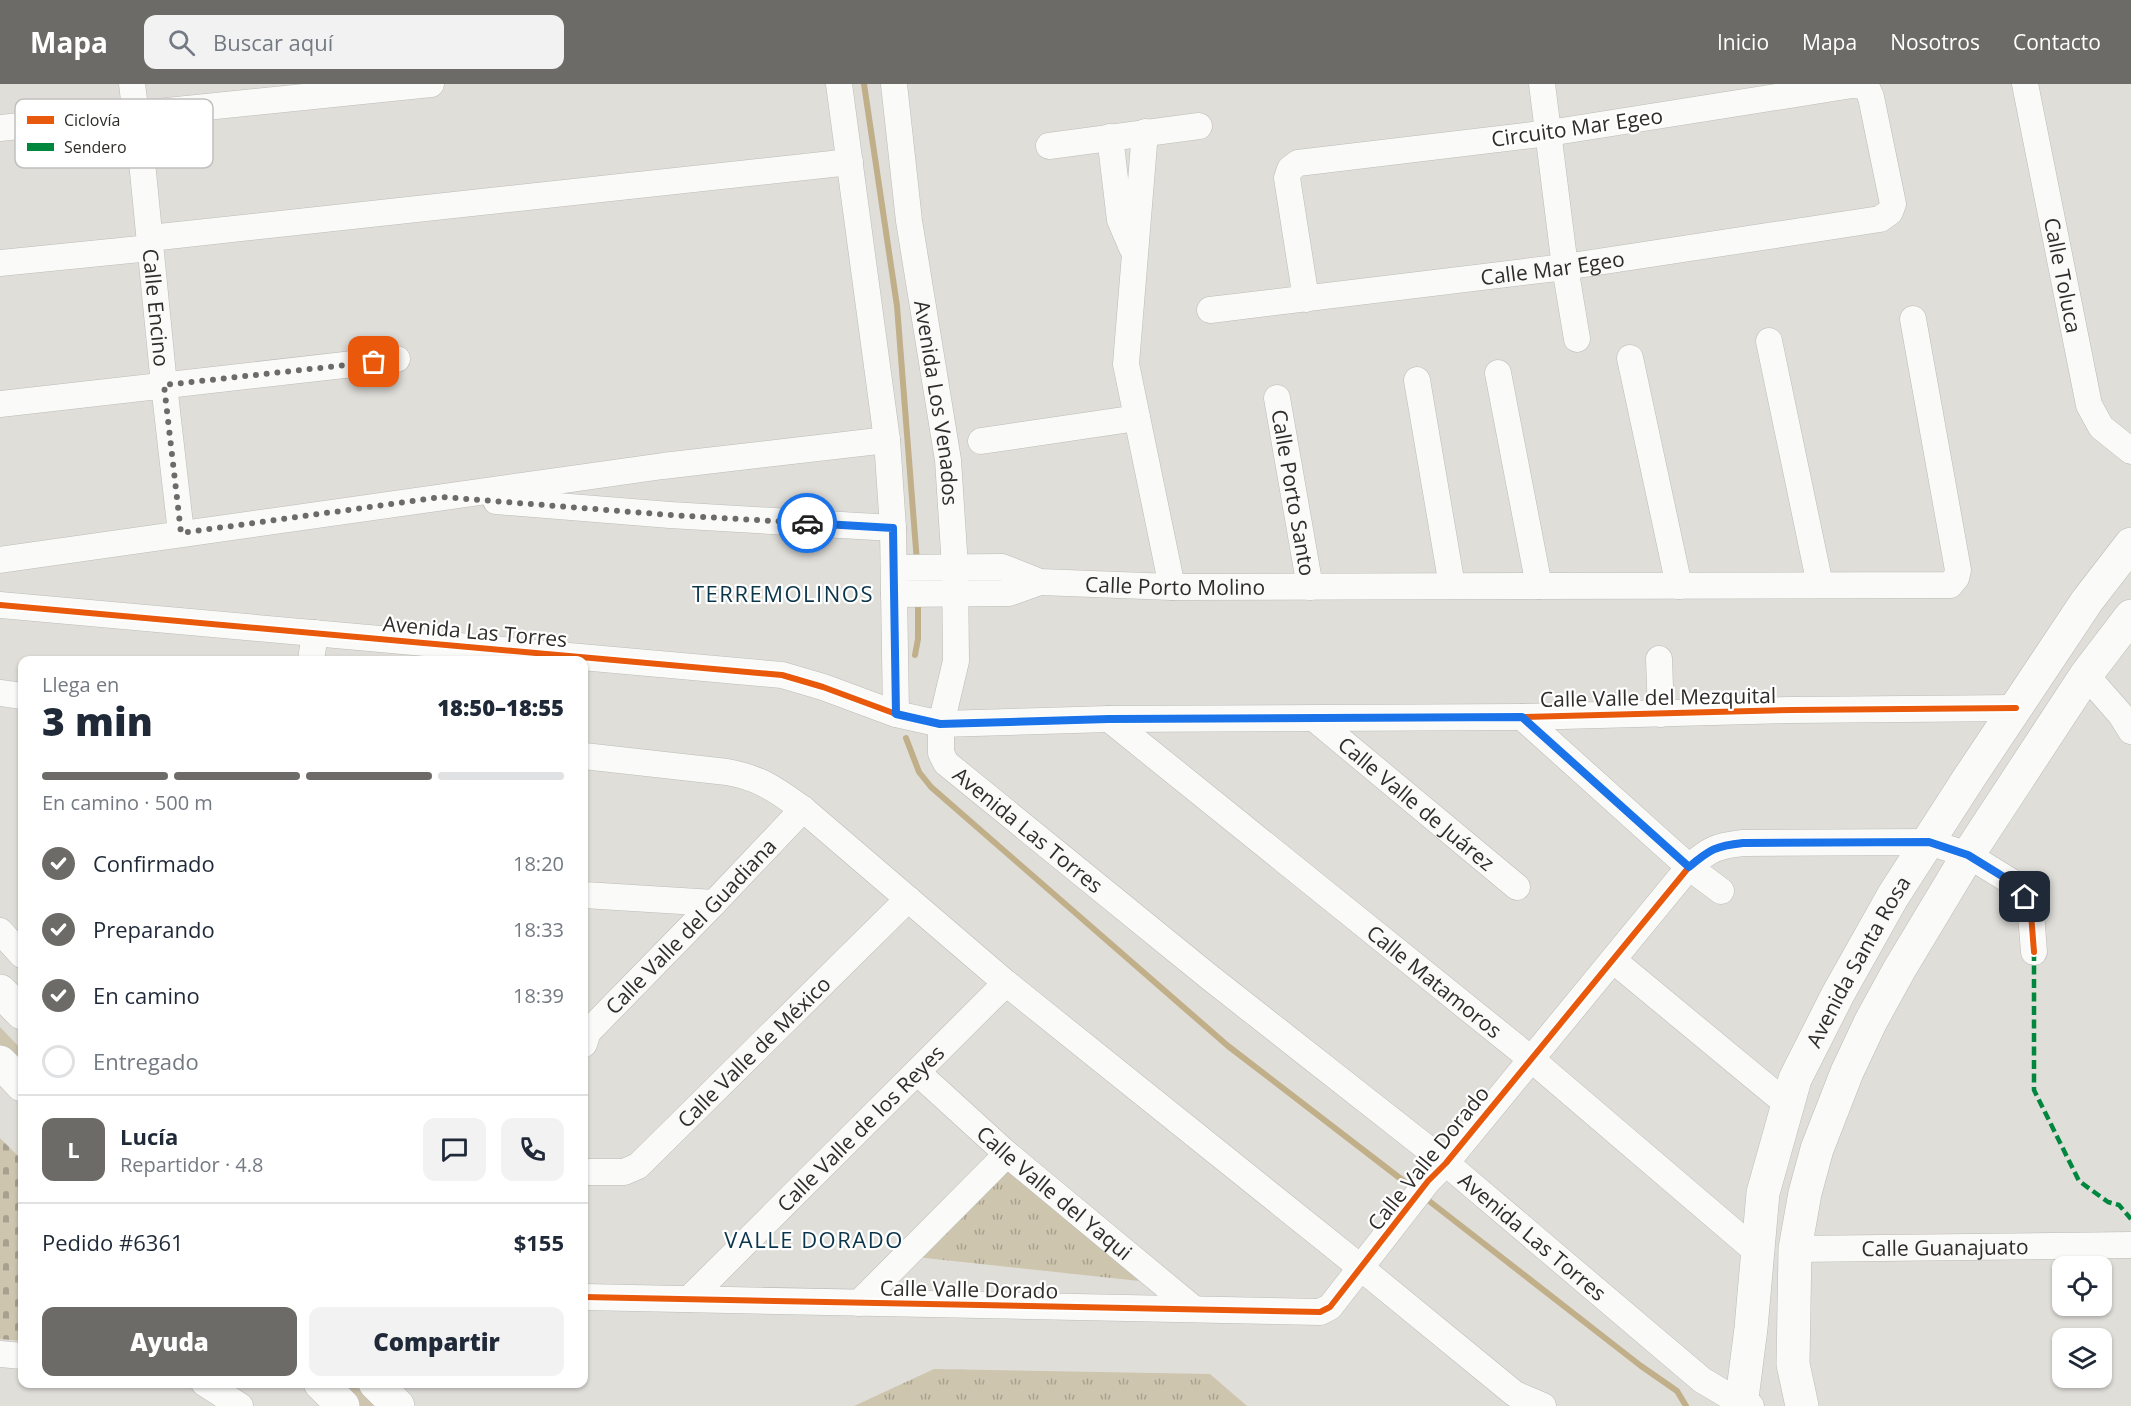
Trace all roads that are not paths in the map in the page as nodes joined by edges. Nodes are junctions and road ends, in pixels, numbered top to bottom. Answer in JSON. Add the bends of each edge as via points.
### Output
{"nodes":[{"id":1,"x":132,"y":84,"type":"edge"},
{"id":2,"x":431,"y":84,"type":"edge"},
{"id":3,"x":839,"y":84,"type":"edge"},
{"id":4,"x":894,"y":84,"type":"edge"},
{"id":5,"x":1542,"y":84,"type":"edge"},
{"id":6,"x":2025,"y":84,"type":"edge"},
{"id":7,"x":134,"y":99,"type":"edge"},
{"id":8,"x":213,"y":105,"type":"edge"},
{"id":9,"x":15,"y":126,"type":"edge"},
{"id":10,"x":1199,"y":126,"type":"dead end"},
{"id":11,"x":0,"y":128,"type":"edge"},
{"id":12,"x":1145,"y":132,"type":"junction"},
{"id":13,"x":1549,"y":133,"type":"junction"},
{"id":14,"x":1110,"y":137,"type":"junction"},
{"id":15,"x":1049,"y":146,"type":"dead end"},
{"id":16,"x":850,"y":162,"type":"junction"},
{"id":17,"x":142,"y":168,"type":"edge"},
{"id":18,"x":1890,"y":212,"type":"joint"},
{"id":19,"x":150,"y":243,"type":"junction"},
{"id":20,"x":1134,"y":255,"type":"junction"},
{"id":21,"x":0,"y":263,"type":"edge"},
{"id":22,"x":1565,"y":267,"type":"junction"},
{"id":23,"x":1306,"y":299,"type":"junction"},
{"id":24,"x":1210,"y":310,"type":"dead end"},
{"id":25,"x":1913,"y":319,"type":"dead end"},
{"id":26,"x":1577,"y":339,"type":"dead end"},
{"id":27,"x":1769,"y":341,"type":"dead end"},
{"id":28,"x":1630,"y":358,"type":"dead end"},
{"id":29,"x":397,"y":359,"type":"dead end"},
{"id":30,"x":1498,"y":373,"type":"dead end"},
{"id":31,"x":1417,"y":380,"type":"dead end"},
{"id":32,"x":164,"y":385,"type":"junction"},
{"id":33,"x":1277,"y":398,"type":"dead end"},
{"id":34,"x":0,"y":404,"type":"edge"},
{"id":35,"x":1137,"y":418,"type":"junction"},
{"id":36,"x":887,"y":440,"type":"junction"},
{"id":37,"x":981,"y":441,"type":"dead end"},
{"id":38,"x":2131,"y":452,"type":"edge"},
{"id":39,"x":442,"y":497,"type":"junction"},
{"id":40,"x":893,"y":528,"type":"junction"},
{"id":41,"x":181,"y":533,"type":"junction"},
{"id":42,"x":2131,"y":544,"type":"edge"},
{"id":43,"x":0,"y":560,"type":"edge"},
{"id":44,"x":924,"y":568,"type":"junction"},
{"id":45,"x":1040,"y":582,"type":"junction"},
{"id":46,"x":1820,"y":585,"type":"junction"},
{"id":47,"x":1452,"y":586,"type":"junction"},
{"id":48,"x":1539,"y":586,"type":"junction"},
{"id":49,"x":1679,"y":586,"type":"junction"},
{"id":50,"x":1172,"y":587,"type":"junction"},
{"id":51,"x":1310,"y":587,"type":"junction"},
{"id":52,"x":902,"y":594,"type":"junction"},
{"id":53,"x":945,"y":594,"type":"junction"},
{"id":54,"x":0,"y":605,"type":"edge"},
{"id":55,"x":2131,"y":616,"type":"edge"},
{"id":56,"x":315,"y":633,"type":"junction"},
{"id":57,"x":312,"y":656,"type":"edge"},
{"id":58,"x":571,"y":656,"type":"edge"},
{"id":59,"x":588,"y":658,"type":"edge"},
{"id":60,"x":1659,"y":659,"type":"dead end"},
{"id":61,"x":2086,"y":675,"type":"junction"},
{"id":62,"x":0,"y":693,"type":"edge"},
{"id":63,"x":18,"y":695,"type":"edge"},
{"id":64,"x":2016,"y":708,"type":"junction"},
{"id":65,"x":896,"y":714,"type":"junction"},
{"id":66,"x":1661,"y":714,"type":"junction"},
{"id":67,"x":1522,"y":717,"type":"junction"},
{"id":68,"x":1109,"y":719,"type":"junction"},
{"id":69,"x":1315,"y":719,"type":"junction"},
{"id":70,"x":940,"y":724,"type":"junction"},
{"id":71,"x":2131,"y":730,"type":"edge"},
{"id":72,"x":588,"y":756,"type":"edge"},
{"id":73,"x":803,"y":809,"type":"junction"},
{"id":74,"x":1929,"y":842,"type":"junction"},
{"id":75,"x":1968,"y":855,"type":"junction"},
{"id":76,"x":1689,"y":867,"type":"junction"},
{"id":77,"x":1517,"y":887,"type":"dead end"},
{"id":78,"x":1720,"y":891,"type":"dead end"},
{"id":79,"x":588,"y":895,"type":"edge"},
{"id":80,"x":908,"y":899,"type":"junction"},
{"id":81,"x":714,"y":903,"type":"junction"},
{"id":82,"x":0,"y":931,"type":"edge"},
{"id":83,"x":18,"y":951,"type":"edge"},
{"id":84,"x":2034,"y":952,"type":"dead end"},
{"id":85,"x":1613,"y":960,"type":"junction"},
{"id":86,"x":1006,"y":983,"type":"junction"},
{"id":87,"x":0,"y":991,"type":"edge"},
{"id":88,"x":18,"y":1009,"type":"edge"},
{"id":89,"x":588,"y":1031,"type":"edge"},
{"id":90,"x":1531,"y":1059,"type":"junction"},
{"id":91,"x":0,"y":1062,"type":"edge"},
{"id":92,"x":917,"y":1072,"type":"junction"},
{"id":93,"x":18,"y":1081,"type":"edge"},
{"id":94,"x":1787,"y":1104,"type":"junction"},
{"id":95,"x":1007,"y":1154,"type":"junction"},
{"id":96,"x":588,"y":1172,"type":"edge"},
{"id":97,"x":1437,"y":1172,"type":"junction"},
{"id":98,"x":2131,"y":1245,"type":"edge"},
{"id":99,"x":1795,"y":1249,"type":"junction"},
{"id":100,"x":1756,"y":1251,"type":"junction"},
{"id":101,"x":1360,"y":1267,"type":"junction"},
{"id":102,"x":588,"y":1298,"type":"edge"},
{"id":103,"x":689,"y":1299,"type":"junction"},
{"id":104,"x":859,"y":1303,"type":"junction"},
{"id":105,"x":1194,"y":1309,"type":"junction"},
{"id":106,"x":0,"y":1354,"type":"edge"},
{"id":107,"x":18,"y":1356,"type":"edge"},
{"id":108,"x":212,"y":1388,"type":"edge"},
{"id":109,"x":325,"y":1388,"type":"edge"},
{"id":110,"x":380,"y":1388,"type":"edge"},
{"id":111,"x":1744,"y":1405,"type":"edge"},
{"id":112,"x":240,"y":1406,"type":"edge"},
{"id":113,"x":343,"y":1406,"type":"edge"},
{"id":114,"x":398,"y":1406,"type":"edge"},
{"id":115,"x":1543,"y":1406,"type":"edge"},
{"id":116,"x":1802,"y":1406,"type":"edge"}],
"edges":[{"from":1,"to":7,"type":"street","name":"Calle Encino"},
{"from":2,"to":8,"type":"street"},
{"from":3,"to":16,"type":"street","name":"Avenida Los Venados"},
{"from":4,"to":44,"type":"street","name":"Avenida Los Venados","via":[[909,221],[947,451]]},
{"from":5,"to":13,"type":"street"},
{"from":6,"to":38,"type":"street","name":"Calle Toluca","via":[[2089,405],[2101,427]]},
{"from":9,"to":11,"type":"street"},
{"from":10,"to":12,"type":"street"},
{"from":12,"to":14,"type":"street"},
{"from":12,"to":20,"type":"street"},
{"from":13,"to":18,"type":"street","name":"Circuito Mar Egeo","via":[[1852,85],[1866,86],[1893,204]]},
{"from":13,"to":22,"type":"street"},
{"from":13,"to":23,"type":"street","name":"Circuito Mar Egeo","via":[[1298,163],[1287,178]]},
{"from":14,"to":15,"type":"street"},
{"from":14,"to":20,"type":"street","via":[[1120,220]]},
{"from":16,"to":19,"type":"street"},
{"from":16,"to":36,"type":"street","name":"Avenida Los Venados"},
{"from":17,"to":19,"type":"street","name":"Calle Encino"},
{"from":18,"to":22,"type":"street","name":"Calle Mar Egeo","via":[[1880,219]]},
{"from":19,"to":21,"type":"street"},
{"from":19,"to":32,"type":"street","name":"Calle Encino"},
{"from":20,"to":35,"type":"street","via":[[1126,356]]},
{"from":22,"to":23,"type":"street","name":"Calle Mar Egeo"},
{"from":22,"to":26,"type":"street"},
{"from":23,"to":24,"type":"street","name":"Calle Mar Egeo"},
{"from":25,"to":46,"type":"street","name":"Calle Porto Molino","via":[[1958,570],[1956,578],[1950,585]]},
{"from":27,"to":46,"type":"street"},
{"from":28,"to":49,"type":"street"},
{"from":29,"to":32,"type":"street"},
{"from":30,"to":48,"type":"street"},
{"from":31,"to":47,"type":"street"},
{"from":32,"to":34,"type":"street"},
{"from":32,"to":41,"type":"street","name":"Calle Encino"},
{"from":33,"to":51,"type":"street","name":"Calle Porto Santo"},
{"from":35,"to":37,"type":"street"},
{"from":35,"to":50,"type":"street"},
{"from":36,"to":39,"type":"street"},
{"from":36,"to":40,"type":"street","name":"Avenida Los Venados"},
{"from":39,"to":40,"type":"street"},
{"from":39,"to":41,"type":"street"},
{"from":40,"to":44,"type":"street","name":"Avenida Los Venados"},
{"from":41,"to":43,"type":"street"},
{"from":42,"to":64,"type":"main road","name":"Avenida Santa Rosa","via":[[2087,601]]},
{"from":44,"to":45,"type":"street","name":"Calle Porto Molino","via":[[1002,567]]},
{"from":44,"to":52,"type":"street","name":"Avenida Los Venados"},
{"from":44,"to":53,"type":"street","name":"Avenida Los Venados"},
{"from":45,"to":50,"type":"street","name":"Calle Porto Molino"},
{"from":45,"to":53,"type":"street","name":"Calle Porto Molino","via":[[1009,593]]},
{"from":46,"to":49,"type":"street","name":"Calle Porto Molino"},
{"from":47,"to":48,"type":"street","name":"Calle Porto Molino"},
{"from":47,"to":51,"type":"street","name":"Calle Porto Molino"},
{"from":48,"to":49,"type":"street","name":"Calle Porto Molino"},
{"from":50,"to":51,"type":"street","name":"Calle Porto Molino"},
{"from":52,"to":53,"type":"street","name":"Calle Porto Molino"},
{"from":52,"to":65,"type":"street","name":"Avenida Los Venados"},
{"from":53,"to":70,"type":"street","name":"Avenida Los Venados","via":[[956,661]]},
{"from":54,"to":56,"type":"street","name":"Avenida Las Torres"},
{"from":55,"to":61,"type":"main road","name":"Avenida Santa Rosa"},
{"from":56,"to":57,"type":"street"},
{"from":56,"to":58,"type":"street","name":"Avenida Las Torres"},
{"from":59,"to":65,"type":"street","name":"Avenida Las Torres","via":[[782,675]]},
{"from":60,"to":66,"type":"street"},
{"from":61,"to":71,"type":"street"},
{"from":61,"to":75,"type":"main road","name":"Avenida Santa Rosa"},
{"from":62,"to":63,"type":"street"},
{"from":64,"to":66,"type":"street","name":"Calle Valle del Mezquital"},
{"from":64,"to":74,"type":"main road","name":"Avenida Santa Rosa"},
{"from":65,"to":70,"type":"street","name":"Avenida Las Torres"},
{"from":66,"to":67,"type":"street","name":"Calle Valle del Mezquital"},
{"from":67,"to":69,"type":"street","name":"Calle Valle del Mezquital"},
{"from":67,"to":76,"type":"street"},
{"from":68,"to":69,"type":"street","name":"Calle Valle del Mezquital"},
{"from":68,"to":70,"type":"street","name":"Calle Valle del Mezquital"},
{"from":68,"to":90,"type":"street","name":"Calle Matamoros"},
{"from":69,"to":77,"type":"street","name":"Calle Valle de Juárez"},
{"from":70,"to":97,"type":"street","name":"Avenida Las Torres","via":[[940,753],[946,763],[1241,1002]]},
{"from":72,"to":73,"type":"street","via":[[750,776]]},
{"from":73,"to":80,"type":"street"},
{"from":73,"to":81,"type":"street","name":"Calle Valle del Guadiana"},
{"from":74,"to":75,"type":"street","name":"Calle Valle Dorado"},
{"from":74,"to":76,"type":"street","name":"Calle Valle Dorado","via":[[1743,843],[1707,851]]},
{"from":74,"to":94,"type":"main road","name":"Avenida Santa Rosa","via":[[1893,896],[1838,994],[1795,1078]]},
{"from":75,"to":84,"type":"street","name":"Calle Valle Dorado","via":[[2015,884],[2025,897],[2031,914]]},
{"from":75,"to":99,"type":"main road","name":"Avenida Santa Rosa","via":[[1899,970],[1847,1072],[1817,1149]]},
{"from":76,"to":78,"type":"street"},
{"from":76,"to":85,"type":"street","name":"Calle Valle Dorado"},
{"from":79,"to":81,"type":"street"},
{"from":80,"to":86,"type":"street"},
{"from":80,"to":96,"type":"street","name":"Calle Valle de México","via":[[638,1166],[624,1172]]},
{"from":81,"to":89,"type":"street","name":"Calle Valle del Guadiana"},
{"from":82,"to":83,"type":"street"},
{"from":85,"to":90,"type":"street","name":"Calle Valle Dorado"},
{"from":85,"to":94,"type":"street"},
{"from":86,"to":92,"type":"street","name":"Calle Valle de los Reyes"},
{"from":86,"to":101,"type":"street"},
{"from":87,"to":88,"type":"main road"},
{"from":90,"to":97,"type":"street","name":"Calle Valle Dorado"},
{"from":90,"to":100,"type":"street","name":"Calle Matamoros"},
{"from":91,"to":93,"type":"main road"},
{"from":92,"to":95,"type":"street","name":"Calle Valle del Yaqui"},
{"from":92,"to":103,"type":"street","name":"Calle Valle de los Reyes"},
{"from":94,"to":100,"type":"main road","name":"Avenida Santa Rosa","via":[[1763,1193]]},
{"from":95,"to":104,"type":"street"},
{"from":95,"to":105,"type":"street","name":"Calle Valle del Yaqui"},
{"from":97,"to":101,"type":"street","name":"Calle Valle Dorado"},
{"from":97,"to":111,"type":"street","name":"Avenida Las Torres","via":[[1702,1380]]},
{"from":98,"to":99,"type":"street","name":"Calle Guanajuato"},
{"from":99,"to":116,"type":"main road","name":"Avenida Santa Rosa","via":[[1793,1364]]},
{"from":100,"to":111,"type":"main road","name":"Avenida Santa Rosa"},
{"from":101,"to":105,"type":"street","name":"Calle Valle Dorado","via":[[1330,1307],[1320,1312]]},
{"from":101,"to":115,"type":"street","via":[[1515,1394]]},
{"from":102,"to":103,"type":"street","name":"Calle Valle Dorado"},
{"from":103,"to":104,"type":"street","name":"Calle Valle Dorado"},
{"from":104,"to":105,"type":"street","name":"Calle Valle Dorado"},
{"from":106,"to":107,"type":"street"},
{"from":108,"to":112,"type":"street"},
{"from":109,"to":113,"type":"main road"},
{"from":110,"to":114,"type":"main road"}]}
